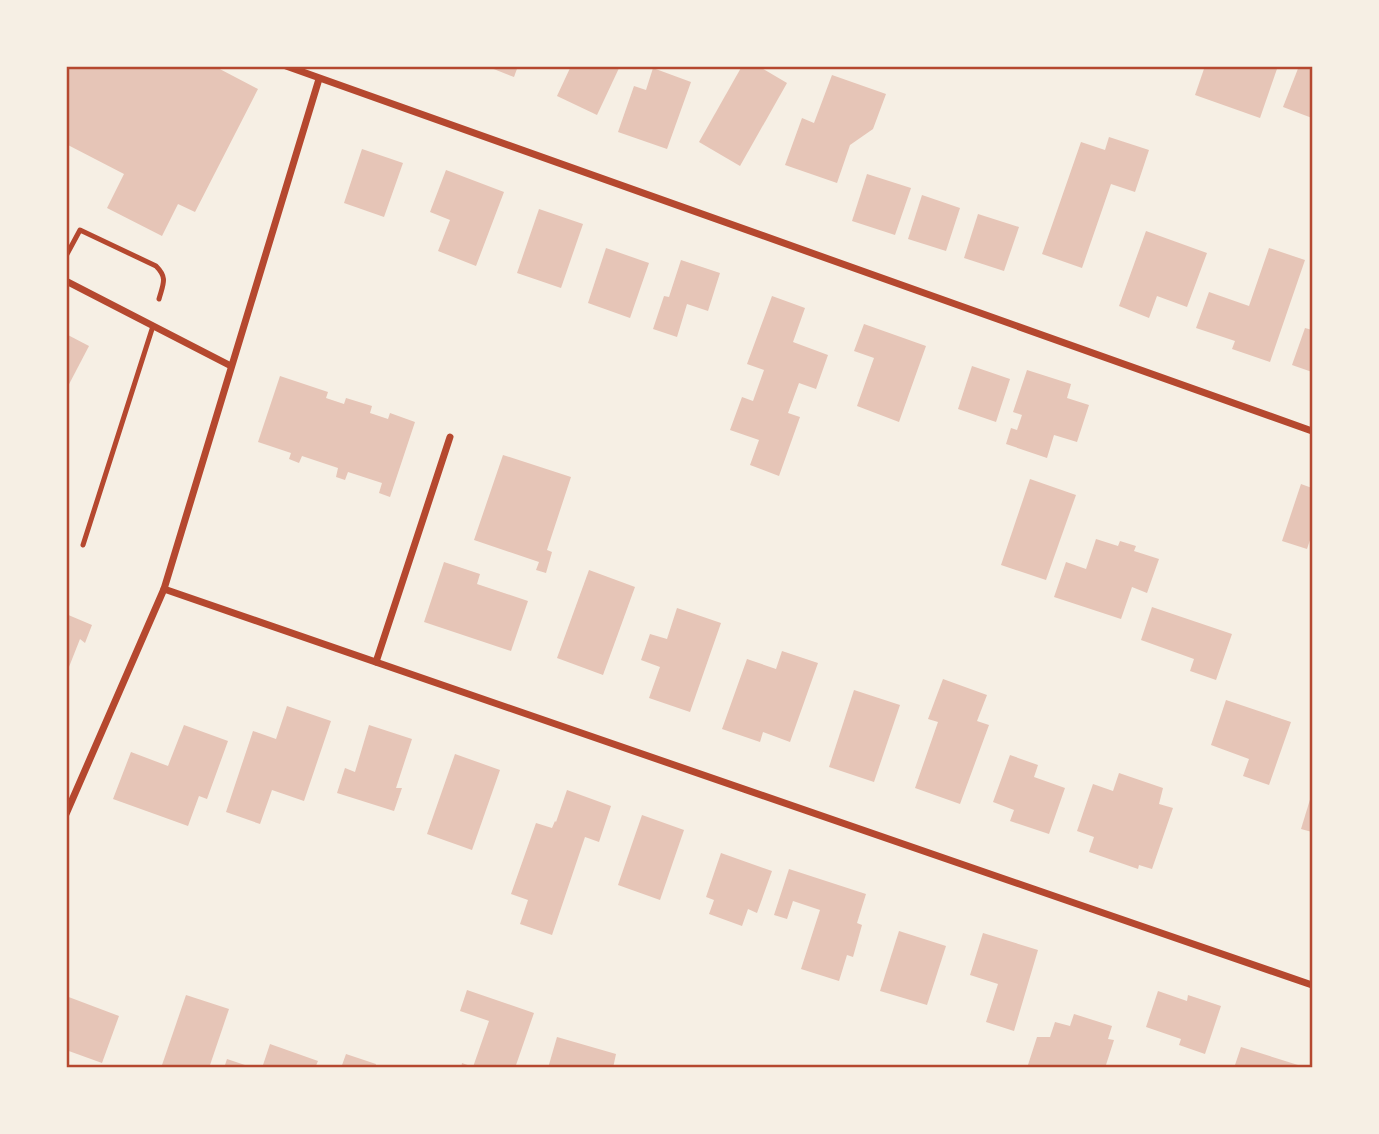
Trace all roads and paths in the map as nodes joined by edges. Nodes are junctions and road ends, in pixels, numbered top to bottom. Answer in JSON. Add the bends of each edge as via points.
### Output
{"nodes":[{"id":1,"x":286,"y":66,"type":"edge"},
{"id":2,"x":319,"y":79,"type":"junction"},
{"id":3,"x":66,"y":256,"type":"edge"},
{"id":4,"x":66,"y":281,"type":"edge"},
{"id":5,"x":159,"y":299,"type":"dead end"},
{"id":6,"x":153,"y":326,"type":"junction"},
{"id":7,"x":231,"y":366,"type":"junction"},
{"id":8,"x":1312,"y":431,"type":"edge"},
{"id":9,"x":450,"y":437,"type":"dead end"},
{"id":10,"x":83,"y":545,"type":"dead end"},
{"id":11,"x":164,"y":589,"type":"junction"},
{"id":12,"x":376,"y":662,"type":"junction"},
{"id":13,"x":66,"y":814,"type":"edge"},
{"id":14,"x":1312,"y":985,"type":"edge"}],
"edges":[{"from":1,"to":2,"type":"street"},
{"from":2,"to":7,"type":"street"},
{"from":2,"to":8,"type":"street"},
{"from":3,"to":5,"type":"lane","via":[[80,230],[156,266],[164,282]]},
{"from":4,"to":6,"type":"street"},
{"from":6,"to":7,"type":"street"},
{"from":6,"to":10,"type":"lane"},
{"from":7,"to":11,"type":"street"},
{"from":9,"to":12,"type":"street"},
{"from":11,"to":12,"type":"street"},
{"from":11,"to":13,"type":"street"},
{"from":12,"to":14,"type":"street"}]}
